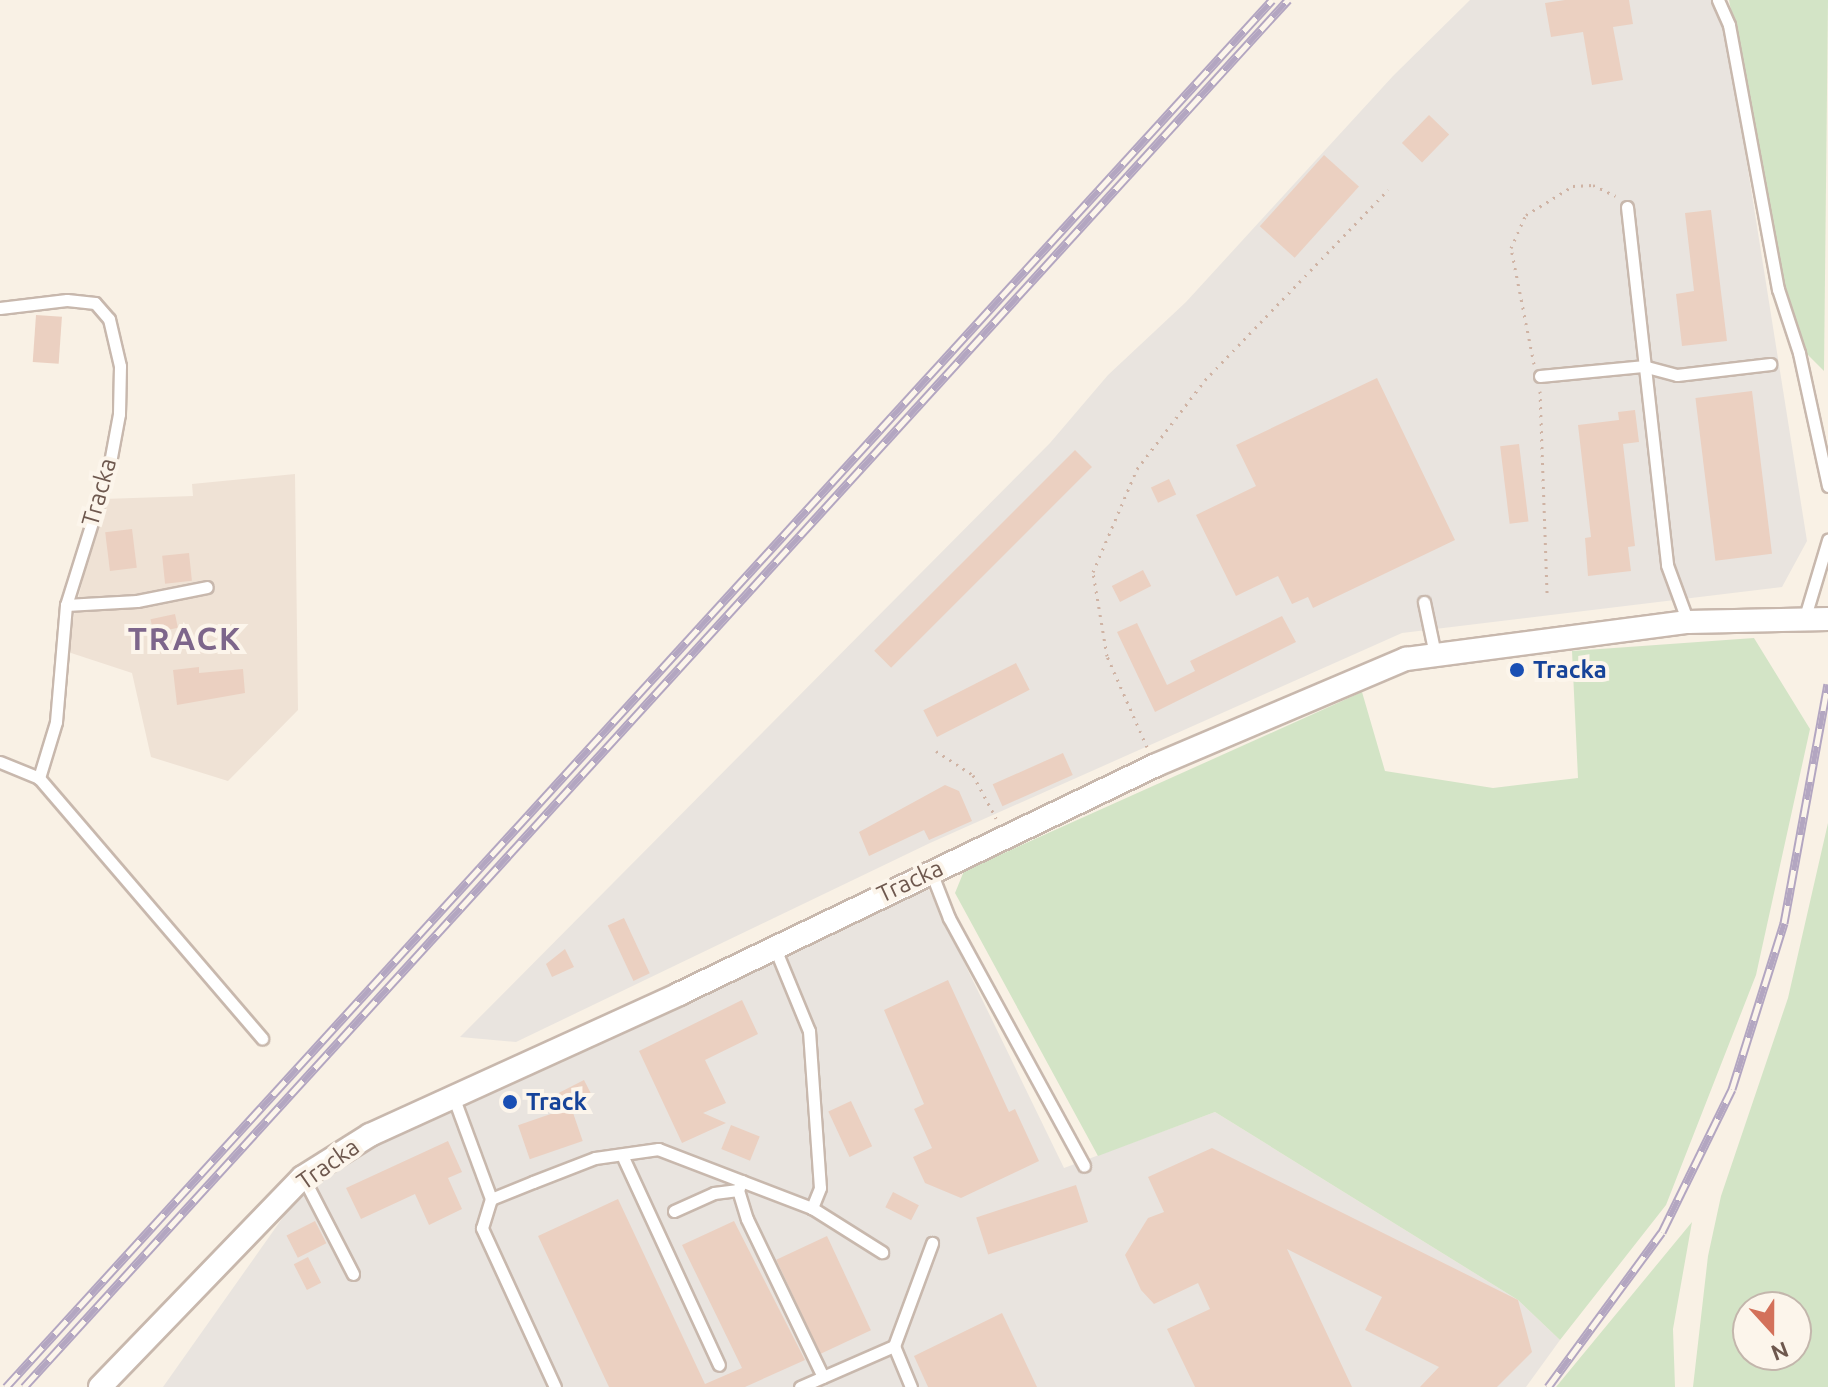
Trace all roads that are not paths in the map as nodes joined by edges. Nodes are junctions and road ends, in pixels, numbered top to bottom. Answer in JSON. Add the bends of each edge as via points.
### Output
{"nodes":[{"id":1,"x":1718,"y":0,"type":"edge"},
{"id":2,"x":1627,"y":207,"type":"road end"},
{"id":3,"x":0,"y":308,"type":"edge"},
{"id":4,"x":1770,"y":364,"type":"dead end"},
{"id":5,"x":1643,"y":366,"type":"junction"},
{"id":6,"x":1540,"y":376,"type":"road end"},
{"id":7,"x":1828,"y":486,"type":"edge"},
{"id":8,"x":1828,"y":540,"type":"edge"},
{"id":9,"x":207,"y":587,"type":"dead end"},
{"id":10,"x":1424,"y":602,"type":"dead end"},
{"id":11,"x":66,"y":605,"type":"junction"},
{"id":12,"x":1828,"y":619,"type":"edge"},
{"id":13,"x":1804,"y":620,"type":"junction"},
{"id":14,"x":1688,"y":622,"type":"junction"},
{"id":15,"x":1435,"y":654,"type":"junction"},
{"id":16,"x":0,"y":762,"type":"edge"},
{"id":17,"x":39,"y":778,"type":"junction"},
{"id":18,"x":931,"y":872,"type":"junction"},
{"id":19,"x":774,"y":945,"type":"junction"},
{"id":20,"x":262,"y":1038,"type":"dead end"},
{"id":21,"x":453,"y":1096,"type":"junction"},
{"id":22,"x":622,"y":1155,"type":"junction"},
{"id":23,"x":1084,"y":1166,"type":"dead end"},
{"id":24,"x":303,"y":1177,"type":"junction"},
{"id":25,"x":740,"y":1185,"type":"junction"},
{"id":26,"x":491,"y":1199,"type":"junction"},
{"id":27,"x":812,"y":1208,"type":"junction"},
{"id":28,"x":674,"y":1211,"type":"dead end"},
{"id":29,"x":932,"y":1243,"type":"dead end"},
{"id":30,"x":882,"y":1252,"type":"dead end"},
{"id":31,"x":353,"y":1274,"type":"dead end"},
{"id":32,"x":894,"y":1346,"type":"junction"},
{"id":33,"x":719,"y":1365,"type":"dead end"},
{"id":34,"x":823,"y":1377,"type":"junction"},
{"id":35,"x":100,"y":1387,"type":"edge"},
{"id":36,"x":555,"y":1387,"type":"edge"},
{"id":37,"x":800,"y":1387,"type":"edge"},
{"id":38,"x":911,"y":1387,"type":"edge"}],
"edges":[{"from":1,"to":7,"type":"lane","via":[[1729,25],[1778,289],[1799,353]]},
{"from":2,"to":5,"type":"lane"},
{"from":3,"to":11,"type":"lane","name":"Tracka","via":[[67,300],[95,303],[109,319],[120,366],[119,414],[109,468]]},
{"from":4,"to":5,"type":"lane","via":[[1677,375]]},
{"from":5,"to":6,"type":"lane"},
{"from":5,"to":14,"type":"lane","via":[[1667,565]]},
{"from":8,"to":13,"type":"lane"},
{"from":9,"to":11,"type":"lane","via":[[137,601]]},
{"from":10,"to":15,"type":"lane"},
{"from":11,"to":17,"type":"lane","name":"Tracka","via":[[56,722]]},
{"from":12,"to":13,"type":"street","name":"Tracka"},
{"from":13,"to":14,"type":"street","name":"Tracka"},
{"from":14,"to":15,"type":"street","name":"Tracka"},
{"from":15,"to":18,"type":"street","name":"Tracka","via":[[1406,659],[1156,765]]},
{"from":16,"to":17,"type":"lane"},
{"from":17,"to":20,"type":"lane"},
{"from":18,"to":19,"type":"street","name":"Tracka"},
{"from":18,"to":23,"type":"lane","via":[[949,918]]},
{"from":19,"to":21,"type":"street","name":"Tracka"},
{"from":19,"to":27,"type":"lane","via":[[809,1031],[820,1188]]},
{"from":21,"to":24,"type":"street","name":"Tracka","via":[[370,1135]]},
{"from":21,"to":26,"type":"lane"},
{"from":22,"to":25,"type":"lane","via":[[658,1149]]},
{"from":22,"to":26,"type":"lane","via":[[595,1158]]},
{"from":22,"to":33,"type":"lane"},
{"from":24,"to":31,"type":"lane"},
{"from":24,"to":35,"type":"street","name":"Tracka"},
{"from":25,"to":27,"type":"lane"},
{"from":25,"to":28,"type":"lane"},
{"from":25,"to":34,"type":"lane"},
{"from":26,"to":36,"type":"lane","via":[[482,1228]]},
{"from":27,"to":30,"type":"lane"},
{"from":29,"to":32,"type":"lane"},
{"from":32,"to":34,"type":"lane"},
{"from":32,"to":38,"type":"lane"},
{"from":34,"to":37,"type":"lane"}]}
